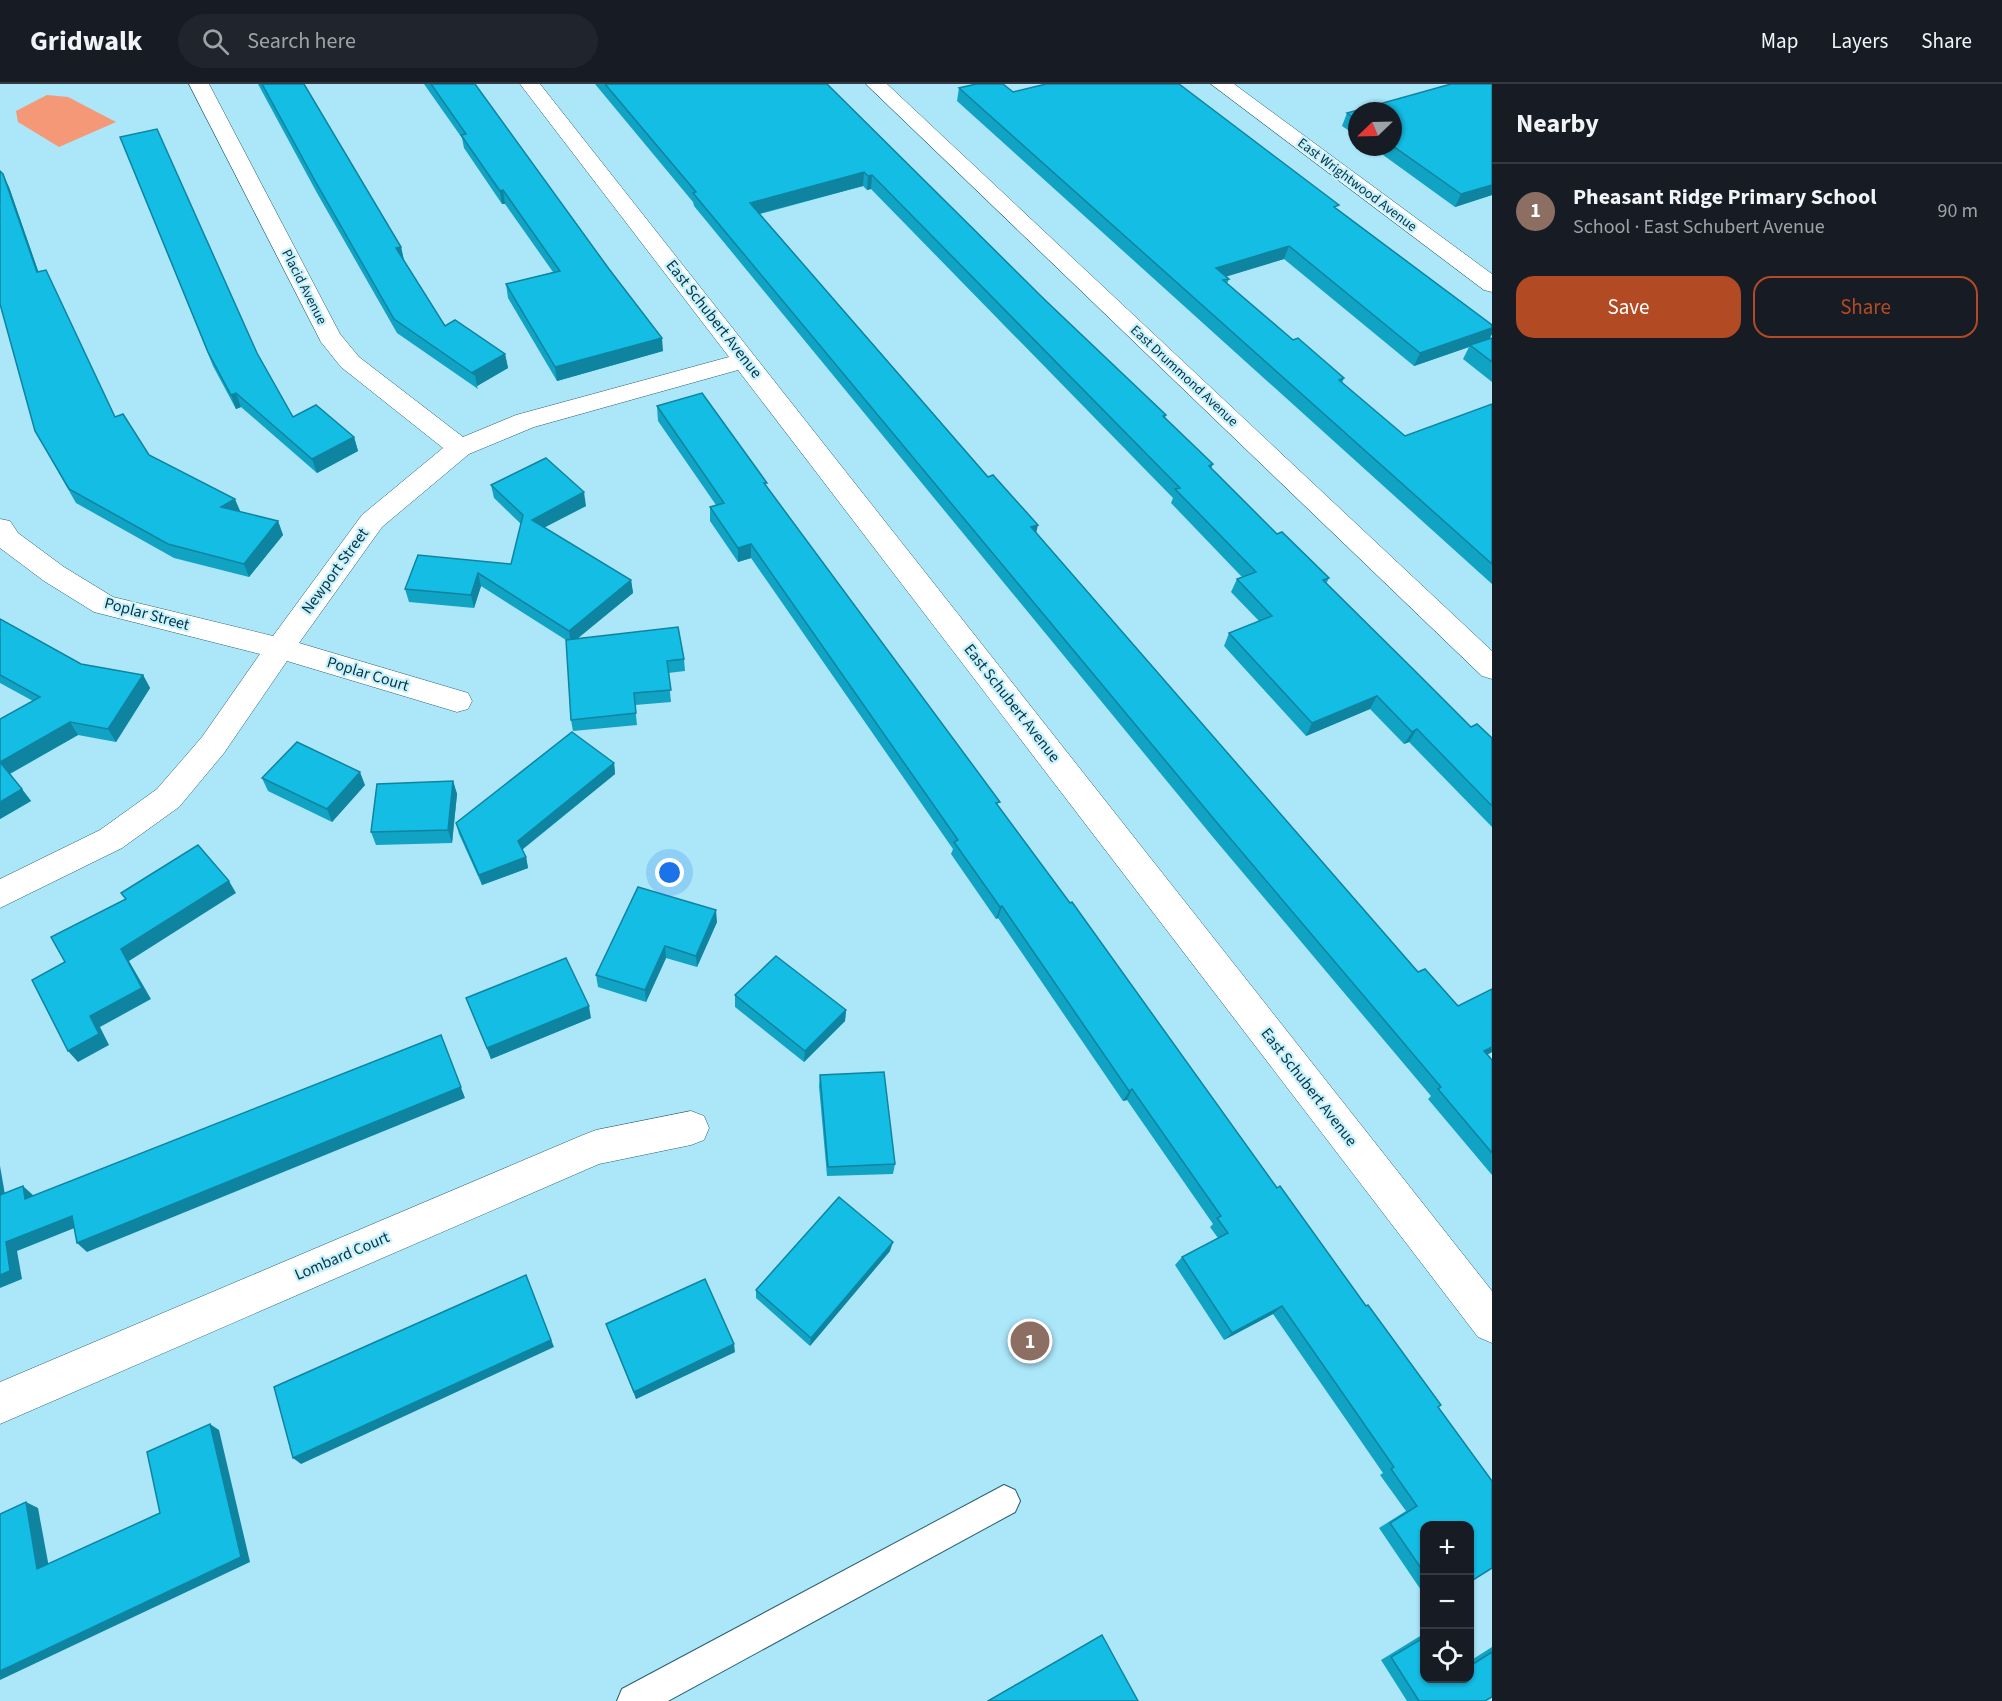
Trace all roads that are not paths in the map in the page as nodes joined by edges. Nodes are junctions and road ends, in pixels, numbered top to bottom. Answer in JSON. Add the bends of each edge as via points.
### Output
{"nodes":[{"id":1,"x":199,"y":84,"type":"edge"},
{"id":2,"x":530,"y":84,"type":"edge"},
{"id":3,"x":876,"y":84,"type":"edge"},
{"id":4,"x":1221,"y":84,"type":"edge"},
{"id":5,"x":1492,"y":285,"type":"edge"},
{"id":6,"x":746,"y":360,"type":"junction"},
{"id":7,"x":460,"y":448,"type":"junction"},
{"id":8,"x":0,"y":528,"type":"edge"},
{"id":9,"x":280,"y":648,"type":"junction"},
{"id":10,"x":1492,"y":668,"type":"edge"},
{"id":11,"x":457,"y":701,"type":"dead end"},
{"id":12,"x":0,"y":894,"type":"edge"},
{"id":13,"x":691,"y":1128,"type":"dead end"},
{"id":14,"x":1492,"y":1323,"type":"edge"},
{"id":15,"x":0,"y":1403,"type":"edge"},
{"id":16,"x":1004,"y":1501,"type":"dead end"},
{"id":17,"x":634,"y":1701,"type":"edge"}],
"edges":[{"from":1,"to":7,"type":"street","name":"Placid Avenue","via":[[330,337],[350,362]]},
{"from":2,"to":6,"type":"street","name":"East Schubert Avenue"},
{"from":3,"to":10,"type":"street","name":"East Drummond Avenue"},
{"from":4,"to":5,"type":"street","name":"East Wrightwood Avenue"},
{"from":6,"to":7,"type":"street","name":"Newport Street","via":[[525,421]]},
{"from":6,"to":14,"type":"street","name":"East Schubert Avenue"},
{"from":7,"to":9,"type":"street","name":"Newport Street","via":[[372,521]]},
{"from":8,"to":9,"type":"street","name":"Poplar Street","via":[[8,540],[104,605]]},
{"from":9,"to":11,"type":"street","name":"Poplar Court"},
{"from":9,"to":12,"type":"street","name":"Newport Street","via":[[213,745],[168,798],[111,839]]},
{"from":13,"to":15,"type":"street","name":"Lombard Court","via":[[596,1147]]},
{"from":16,"to":17,"type":"lane"}]}
